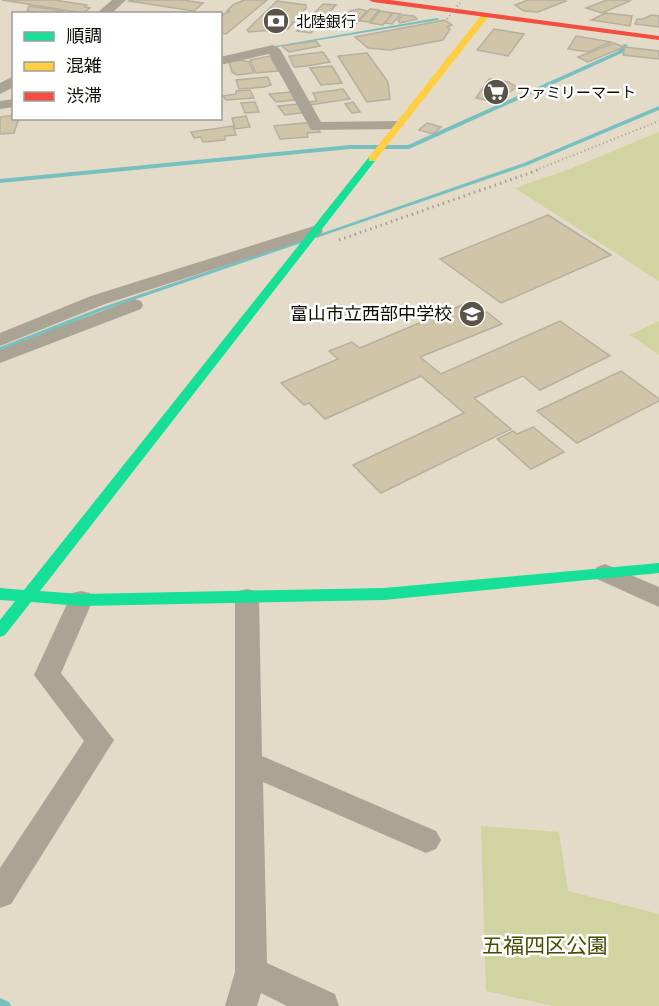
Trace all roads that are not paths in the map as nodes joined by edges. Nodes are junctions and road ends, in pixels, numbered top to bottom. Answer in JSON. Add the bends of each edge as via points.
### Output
{"nodes":[{"id":1,"x":120,"y":0,"type":"edge"},
{"id":2,"x":373,"y":0,"type":"edge"},
{"id":3,"x":494,"y":3,"type":"dead end"},
{"id":4,"x":105,"y":12,"type":"edge"},
{"id":5,"x":485,"y":16,"type":"junction"},
{"id":6,"x":659,"y":38,"type":"edge"},
{"id":7,"x":222,"y":61,"type":"edge"},
{"id":8,"x":397,"y":125,"type":"junction"},
{"id":9,"x":313,"y":231,"type":"junction"},
{"id":10,"x":296,"y":255,"type":"junction"},
{"id":11,"x":0,"y":340,"type":"edge"},
{"id":12,"x":0,"y":357,"type":"edge"},
{"id":13,"x":659,"y":568,"type":"edge"},
{"id":14,"x":605,"y":573,"type":"junction"},
{"id":15,"x":0,"y":594,"type":"edge"},
{"id":16,"x":27,"y":596,"type":"junction"},
{"id":17,"x":247,"y":598,"type":"junction"},
{"id":18,"x":659,"y":598,"type":"edge"},
{"id":19,"x":81,"y":600,"type":"junction"},
{"id":20,"x":0,"y":631,"type":"edge"},
{"id":21,"x":248,"y":762,"type":"junction"},
{"id":22,"x":426,"y":840,"type":"dead end"},
{"id":23,"x":0,"y":894,"type":"edge"},
{"id":24,"x":250,"y":972,"type":"junction"},
{"id":25,"x":241,"y":1006,"type":"edge"},
{"id":26,"x":323,"y":1006,"type":"edge"}],
"edges":[{"from":1,"to":4,"type":"street"},
{"from":2,"to":5,"type":"street"},
{"from":3,"to":5,"type":"street"},
{"from":5,"to":6,"type":"street"},
{"from":5,"to":8,"type":"street"},
{"from":7,"to":8,"type":"street","via":[[273,50],[316,127]]},
{"from":8,"to":9,"type":"street"},
{"from":9,"to":10,"type":"street"},
{"from":9,"to":11,"type":"street","via":[[98,300]]},
{"from":10,"to":12,"type":"street","via":[[273,257],[109,313]]},
{"from":10,"to":16,"type":"street"},
{"from":13,"to":14,"type":"street"},
{"from":14,"to":17,"type":"street","via":[[384,594]]},
{"from":14,"to":18,"type":"street"},
{"from":15,"to":16,"type":"street"},
{"from":16,"to":19,"type":"street"},
{"from":16,"to":20,"type":"street"},
{"from":17,"to":19,"type":"street"},
{"from":17,"to":21,"type":"street"},
{"from":19,"to":23,"type":"street","via":[[47,675],[100,740]]},
{"from":21,"to":22,"type":"street"},
{"from":21,"to":24,"type":"street"},
{"from":24,"to":25,"type":"street"},
{"from":24,"to":26,"type":"street"}]}
